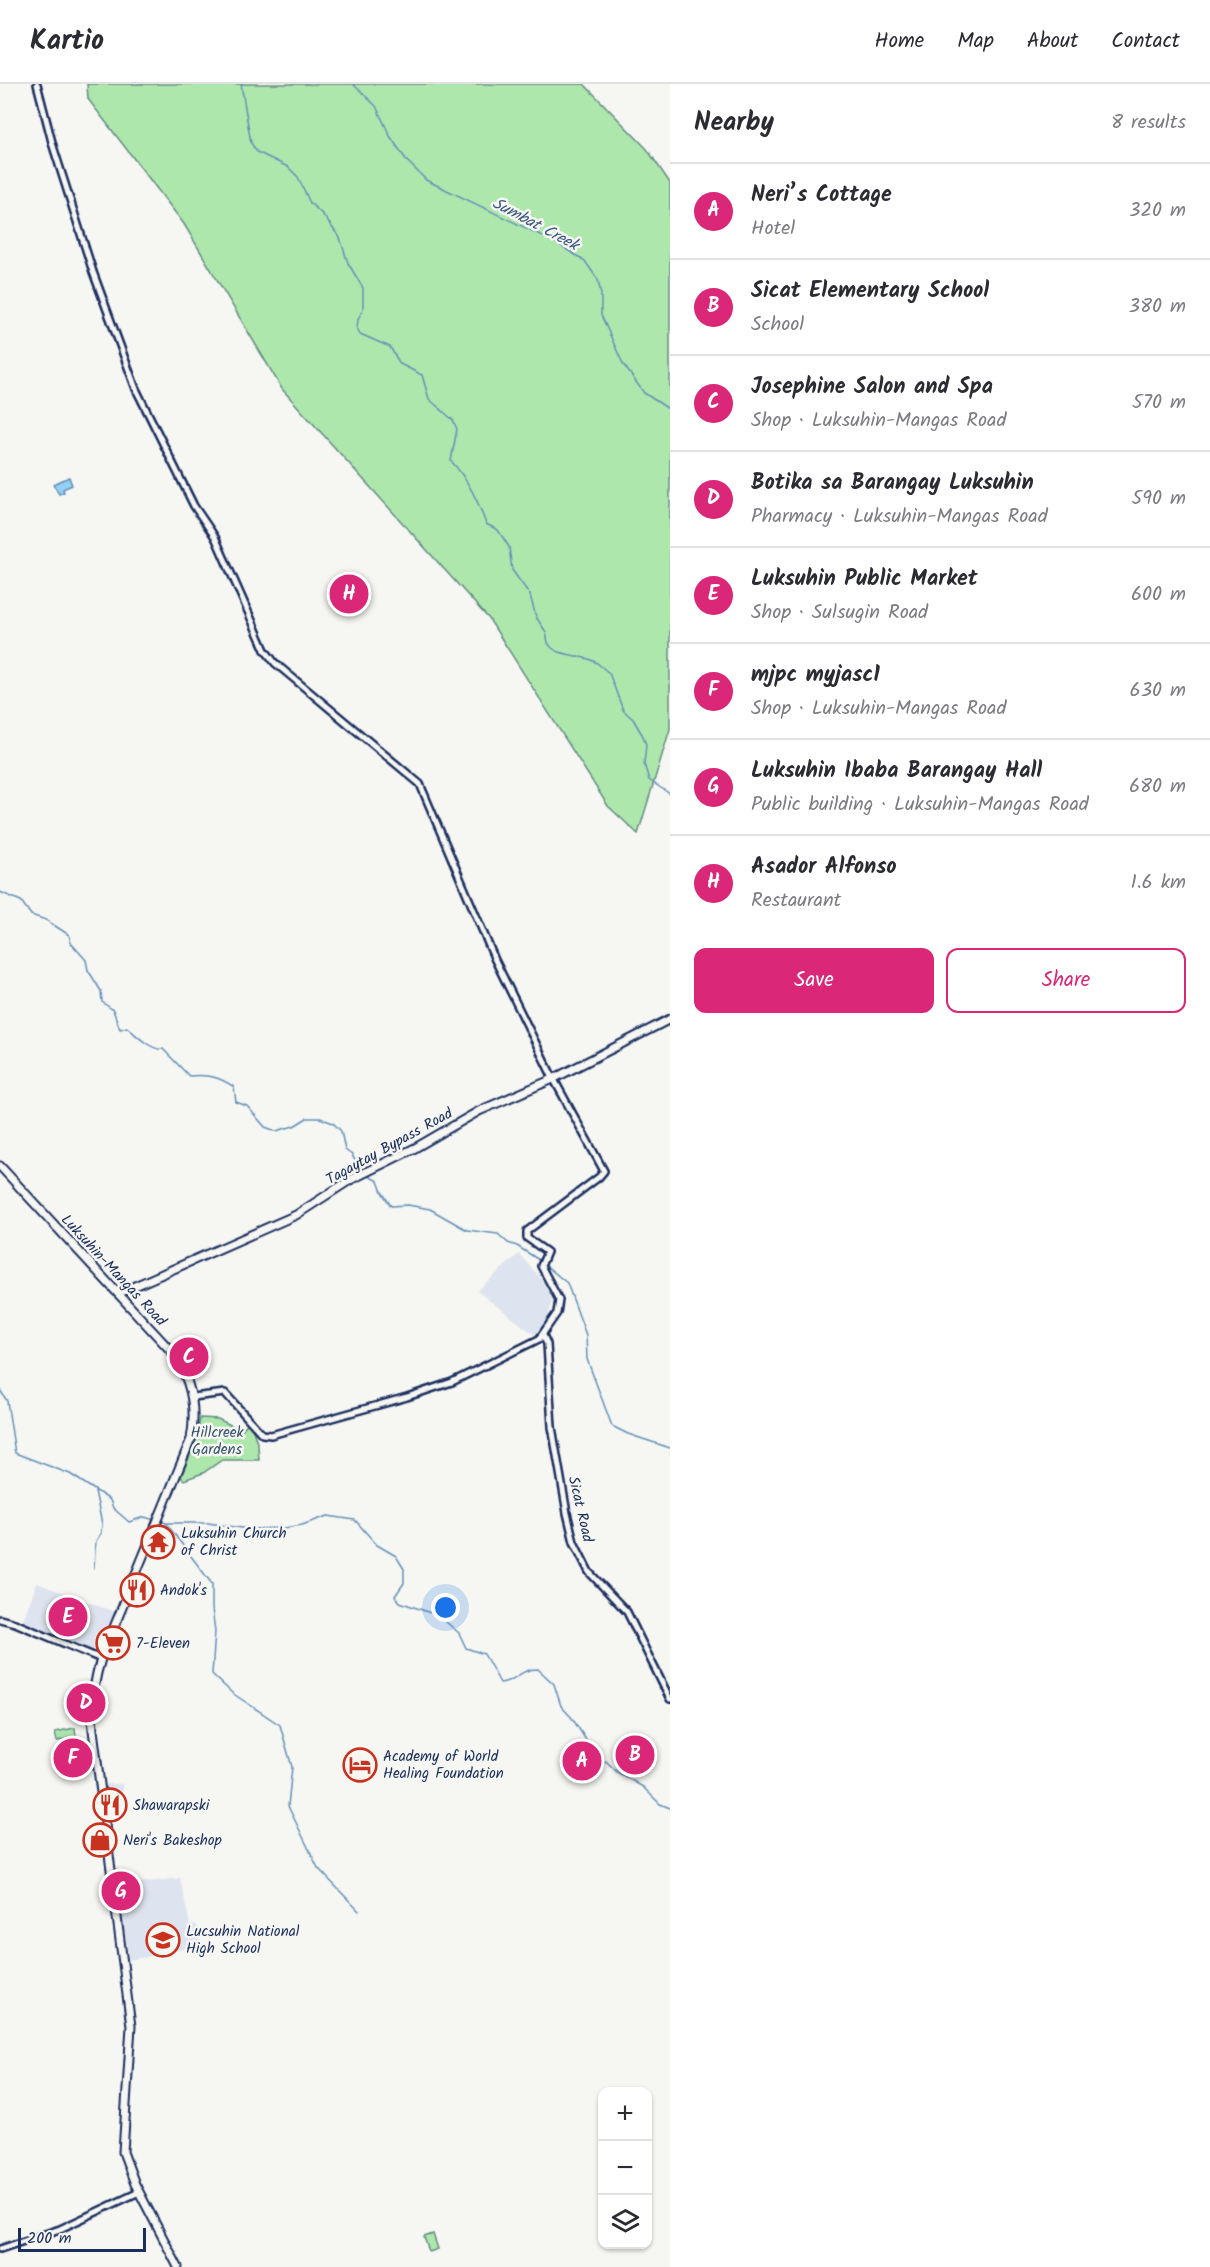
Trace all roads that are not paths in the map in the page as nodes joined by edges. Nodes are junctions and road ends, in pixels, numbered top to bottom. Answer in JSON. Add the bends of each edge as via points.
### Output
{"nodes":[{"id":1,"x":37,"y":84,"type":"edge"},
{"id":2,"x":670,"y":1018,"type":"edge"},
{"id":3,"x":554,"y":1079,"type":"junction"},
{"id":4,"x":0,"y":1166,"type":"edge"},
{"id":5,"x":119,"y":1293,"type":"junction"},
{"id":6,"x":543,"y":1335,"type":"junction"},
{"id":7,"x":193,"y":1397,"type":"junction"},
{"id":8,"x":0,"y":1619,"type":"edge"},
{"id":9,"x":101,"y":1659,"type":"junction"},
{"id":10,"x":670,"y":1699,"type":"edge"},
{"id":11,"x":139,"y":2192,"type":"junction"},
{"id":12,"x":0,"y":2249,"type":"edge"},
{"id":13,"x":178,"y":2267,"type":"edge"}],
"edges":[{"from":1,"to":3,"type":"street","via":[[93,272],[136,389],[194,506],[215,537],[265,650],[420,784],[495,960]]},
{"from":2,"to":3,"type":"main road","name":"Tagaytay Bypass Road"},
{"from":3,"to":5,"type":"main road","name":"Tagaytay Bypass Road","via":[[479,1111],[350,1180],[296,1215]]},
{"from":3,"to":6,"type":"street","via":[[604,1171],[527,1231],[527,1238],[545,1249],[547,1254],[541,1266],[559,1300],[557,1313]]},
{"from":4,"to":5,"type":"main road","name":"Luksuhin-Mangas Road"},
{"from":5,"to":7,"type":"main road","name":"Luksuhin-Mangas Road","via":[[172,1352]]},
{"from":6,"to":7,"type":"street","via":[[452,1382],[271,1435],[262,1434],[228,1395]]},
{"from":6,"to":10,"type":"street","name":"Sicat Road","via":[[547,1344],[552,1427],[574,1542],[589,1572],[627,1612]]},
{"from":7,"to":9,"type":"main road","name":"Luksuhin-Mangas Road","via":[[191,1439]]},
{"from":8,"to":9,"type":"street"},
{"from":9,"to":11,"type":"main road","name":"Luksuhin-Mangas Road","via":[[93,1685],[92,1719],[130,2026],[122,2144]]},
{"from":11,"to":12,"type":"street","via":[[60,2229]]},
{"from":11,"to":13,"type":"main road","name":"Luksuhin-Mangas Road"}]}
